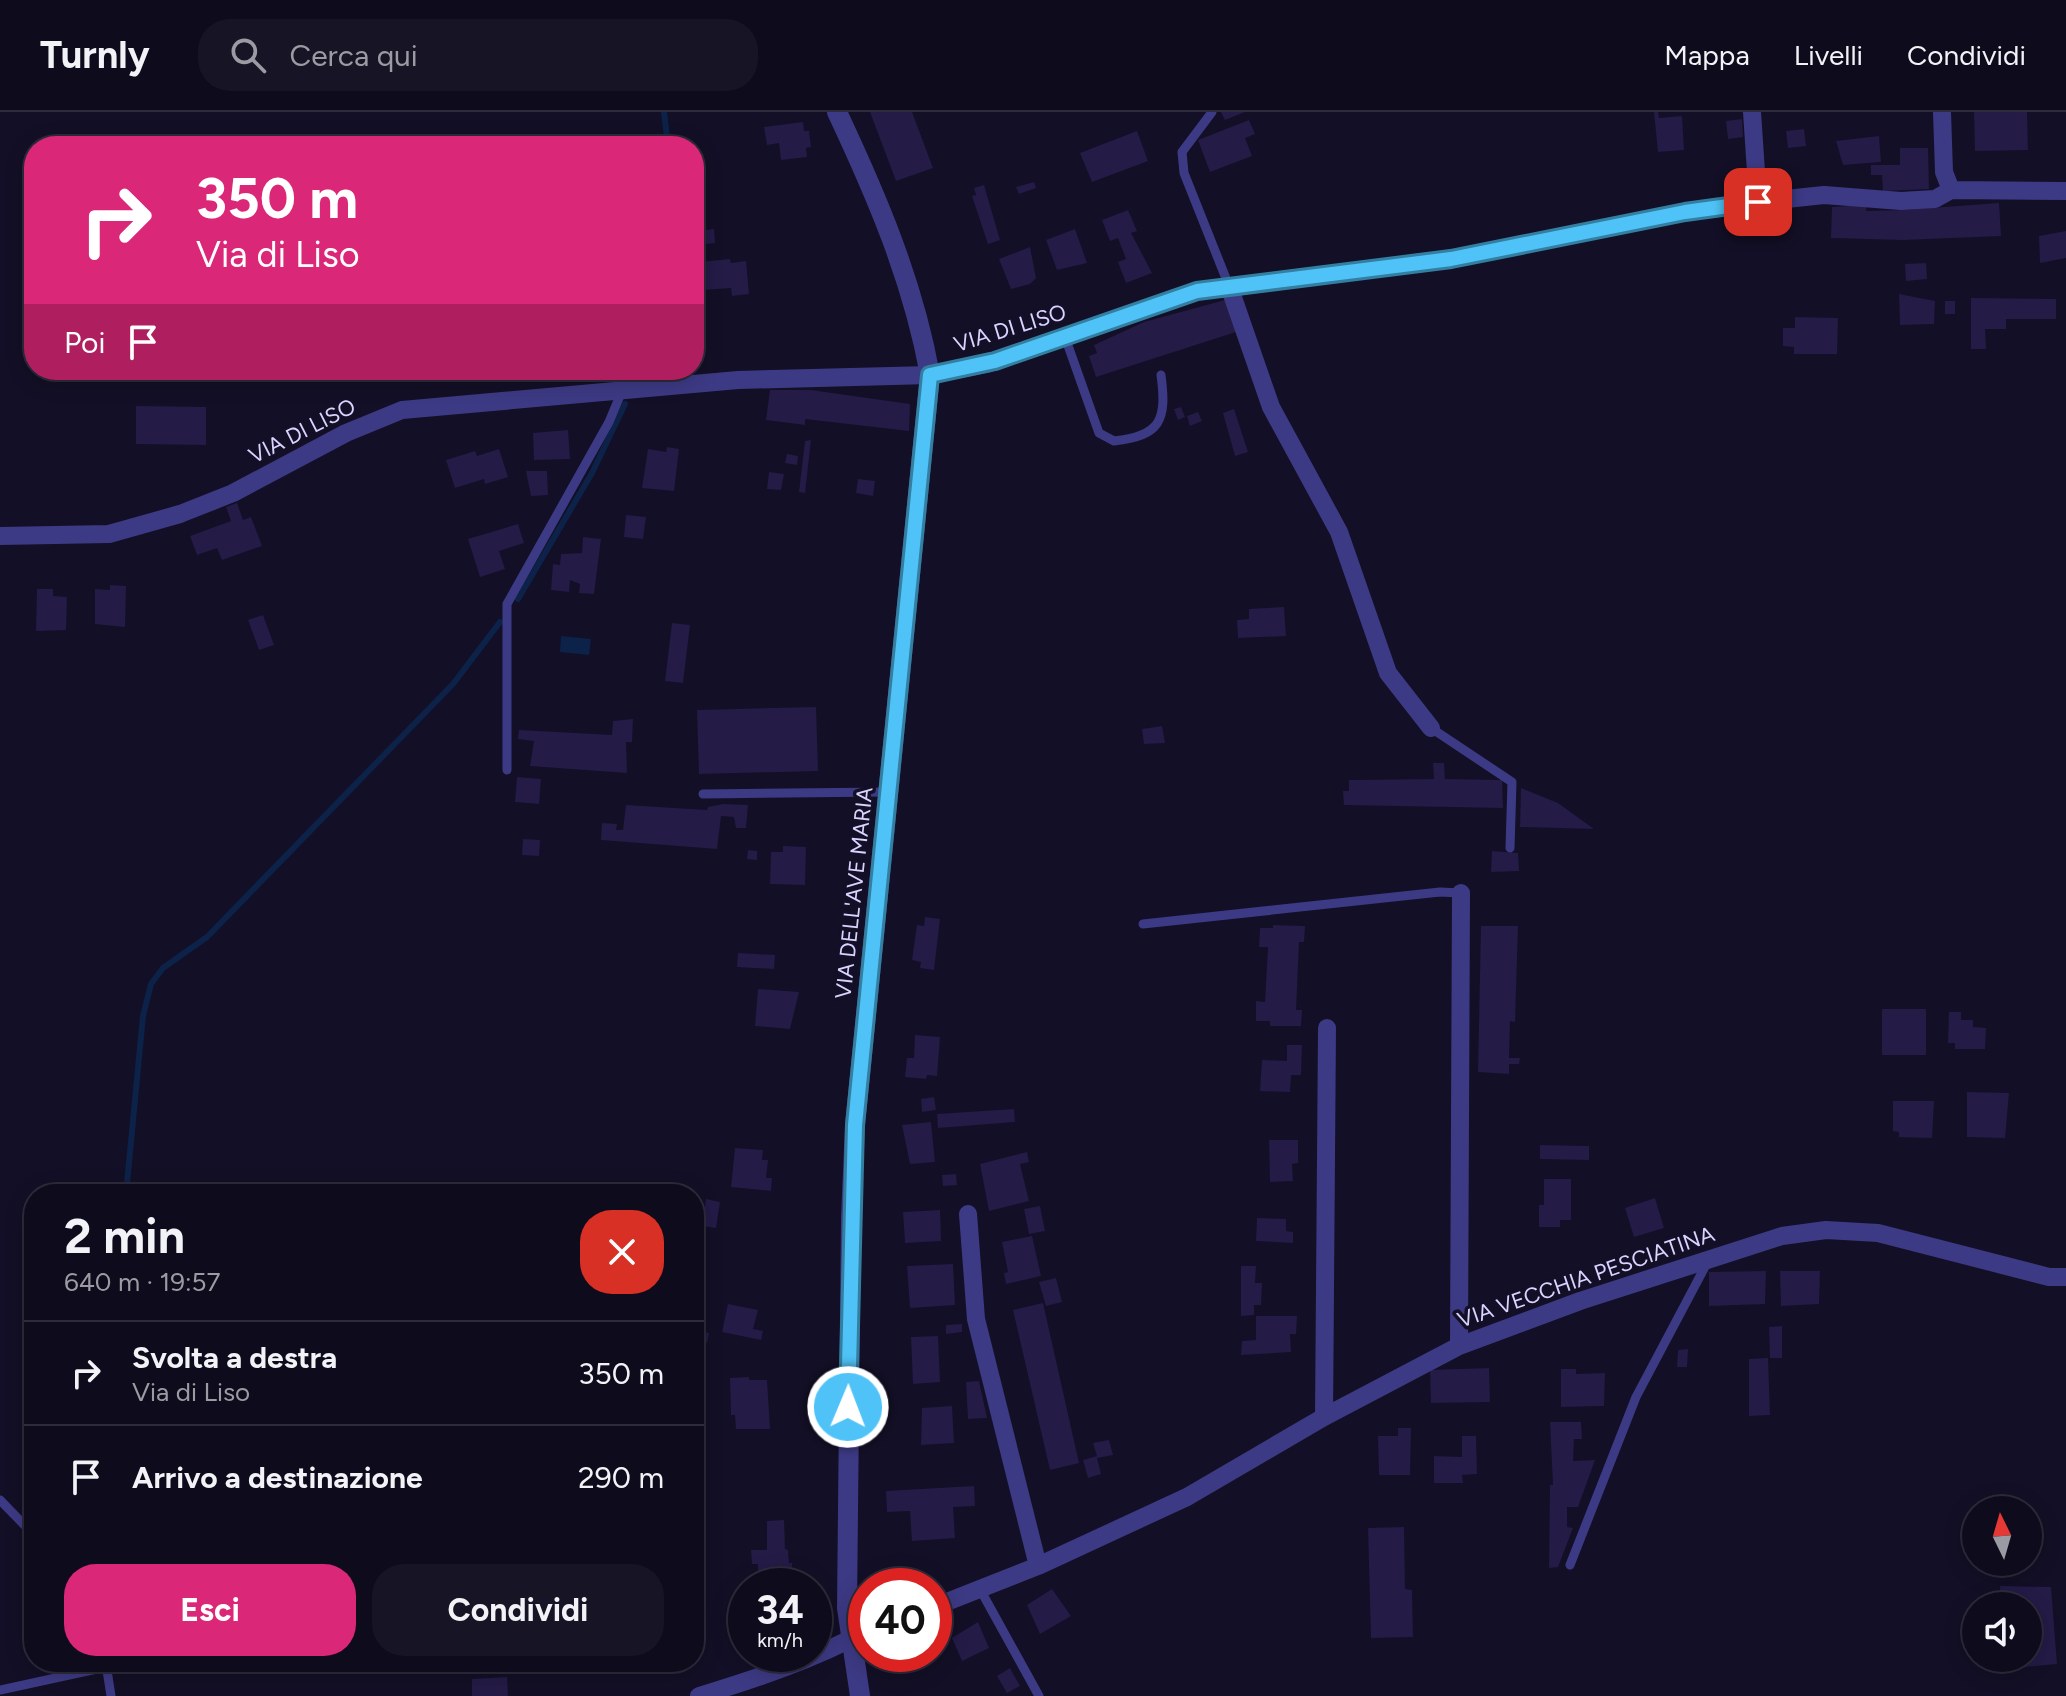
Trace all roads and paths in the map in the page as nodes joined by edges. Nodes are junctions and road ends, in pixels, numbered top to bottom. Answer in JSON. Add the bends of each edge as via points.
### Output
{"nodes":[{"id":1,"x":837,"y":112,"type":"edge"},
{"id":2,"x":1212,"y":112,"type":"edge"},
{"id":3,"x":1752,"y":112,"type":"edge"},
{"id":4,"x":1942,"y":112,"type":"edge"},
{"id":5,"x":1951,"y":190,"type":"junction"},
{"id":6,"x":2066,"y":191,"type":"edge"},
{"id":7,"x":1758,"y":202,"type":"junction"},
{"id":8,"x":1229,"y":286,"type":"junction"},
{"id":9,"x":1065,"y":337,"type":"junction"},
{"id":10,"x":930,"y":375,"type":"junction"},
{"id":11,"x":1161,"y":375,"type":"dead end"},
{"id":12,"x":622,"y":391,"type":"junction"},
{"id":13,"x":0,"y":536,"type":"edge"},
{"id":14,"x":1431,"y":728,"type":"joint"},
{"id":15,"x":507,"y":770,"type":"dead end"},
{"id":16,"x":889,"y":792,"type":"junction"},
{"id":17,"x":703,"y":794,"type":"dead end"},
{"id":18,"x":1510,"y":848,"type":"dead end"},
{"id":19,"x":1461,"y":893,"type":"joint"},
{"id":20,"x":1143,"y":924,"type":"dead end"},
{"id":21,"x":1327,"y":1028,"type":"dead end"},
{"id":22,"x":968,"y":1214,"type":"dead end"},
{"id":23,"x":1709,"y":1260,"type":"junction"},
{"id":24,"x":2066,"y":1277,"type":"edge"},
{"id":25,"x":1459,"y":1346,"type":"junction"},
{"id":26,"x":1324,"y":1417,"type":"junction"},
{"id":27,"x":0,"y":1500,"type":"edge"},
{"id":28,"x":24,"y":1525,"type":"edge"},
{"id":29,"x":1570,"y":1565,"type":"dead end"},
{"id":30,"x":1038,"y":1566,"type":"junction"},
{"id":31,"x":850,"y":1568,"type":"edge"},
{"id":32,"x":981,"y":1591,"type":"junction"},
{"id":33,"x":952,"y":1601,"type":"edge"},
{"id":34,"x":848,"y":1640,"type":"edge"},
{"id":35,"x":73,"y":1672,"type":"edge"},
{"id":36,"x":107,"y":1672,"type":"edge"},
{"id":37,"x":859,"y":1672,"type":"edge"},
{"id":38,"x":0,"y":1690,"type":"edge"},
{"id":39,"x":111,"y":1696,"type":"edge"},
{"id":40,"x":699,"y":1696,"type":"edge"},
{"id":41,"x":860,"y":1696,"type":"edge"},
{"id":42,"x":1039,"y":1696,"type":"edge"}],
"edges":[{"from":1,"to":10,"type":"street","name":"VIA DELL'AVE MARIA","via":[[906,275]]},
{"from":2,"to":8,"type":"lane","via":[[1182,152],[1184,173]]},
{"from":3,"to":7,"type":"street"},
{"from":4,"to":5,"type":"street","via":[[1944,172]]},
{"from":5,"to":6,"type":"street","name":"VIA DI LISO"},
{"from":5,"to":7,"type":"street","name":"VIA DI LISO","via":[[1935,199],[1824,195]]},
{"from":7,"to":8,"type":"street","name":"VIA DI LISO","via":[[1451,259]]},
{"from":8,"to":9,"type":"street","name":"VIA DI LISO","via":[[1197,291]]},
{"from":8,"to":14,"type":"street","via":[[1271,407],[1339,532],[1388,673]]},
{"from":9,"to":10,"type":"street","name":"VIA DI LISO","via":[[987,364]]},
{"from":9,"to":11,"type":"lane","via":[[1099,433],[1114,441],[1150,433],[1161,419]]},
{"from":10,"to":12,"type":"street","name":"VIA DI LISO","via":[[738,380]]},
{"from":10,"to":16,"type":"street","name":"VIA DELL'AVE MARIA"},
{"from":12,"to":13,"type":"street","name":"VIA DI LISO","via":[[402,410],[180,514],[109,534]]},
{"from":12,"to":15,"type":"lane","via":[[507,604]]},
{"from":14,"to":18,"type":"lane","via":[[1512,782]]},
{"from":16,"to":17,"type":"lane"},
{"from":16,"to":31,"type":"street","name":"VIA DELL'AVE MARIA","via":[[855,1125],[846,1530]]},
{"from":19,"to":20,"type":"lane"},
{"from":19,"to":25,"type":"street"},
{"from":21,"to":26,"type":"street"},
{"from":22,"to":30,"type":"street","via":[[976,1319]]},
{"from":23,"to":24,"type":"street","name":"VIA VECCHIA PESCIATINA","via":[[1782,1236],[1826,1230],[1878,1233]]},
{"from":23,"to":25,"type":"street","name":"VIA VECCHIA PESCIATINA"},
{"from":23,"to":29,"type":"lane","via":[[1636,1397]]},
{"from":25,"to":26,"type":"street","name":"VIA VECCHIA PESCIATINA"},
{"from":26,"to":30,"type":"street","name":"VIA VECCHIA PESCIATINA","via":[[1187,1497]]},
{"from":27,"to":28,"type":"lane"},
{"from":30,"to":32,"type":"street","name":"VIA VECCHIA PESCIATINA"},
{"from":32,"to":33,"type":"street","name":"VIA VECCHIA PESCIATINA"},
{"from":32,"to":42,"type":"lane"},
{"from":34,"to":40,"type":"street","via":[[778,1672]]},
{"from":35,"to":38,"type":"lane"},
{"from":36,"to":39,"type":"lane"},
{"from":37,"to":41,"type":"street","name":"VIA DELL'AVE MARIA"}]}
